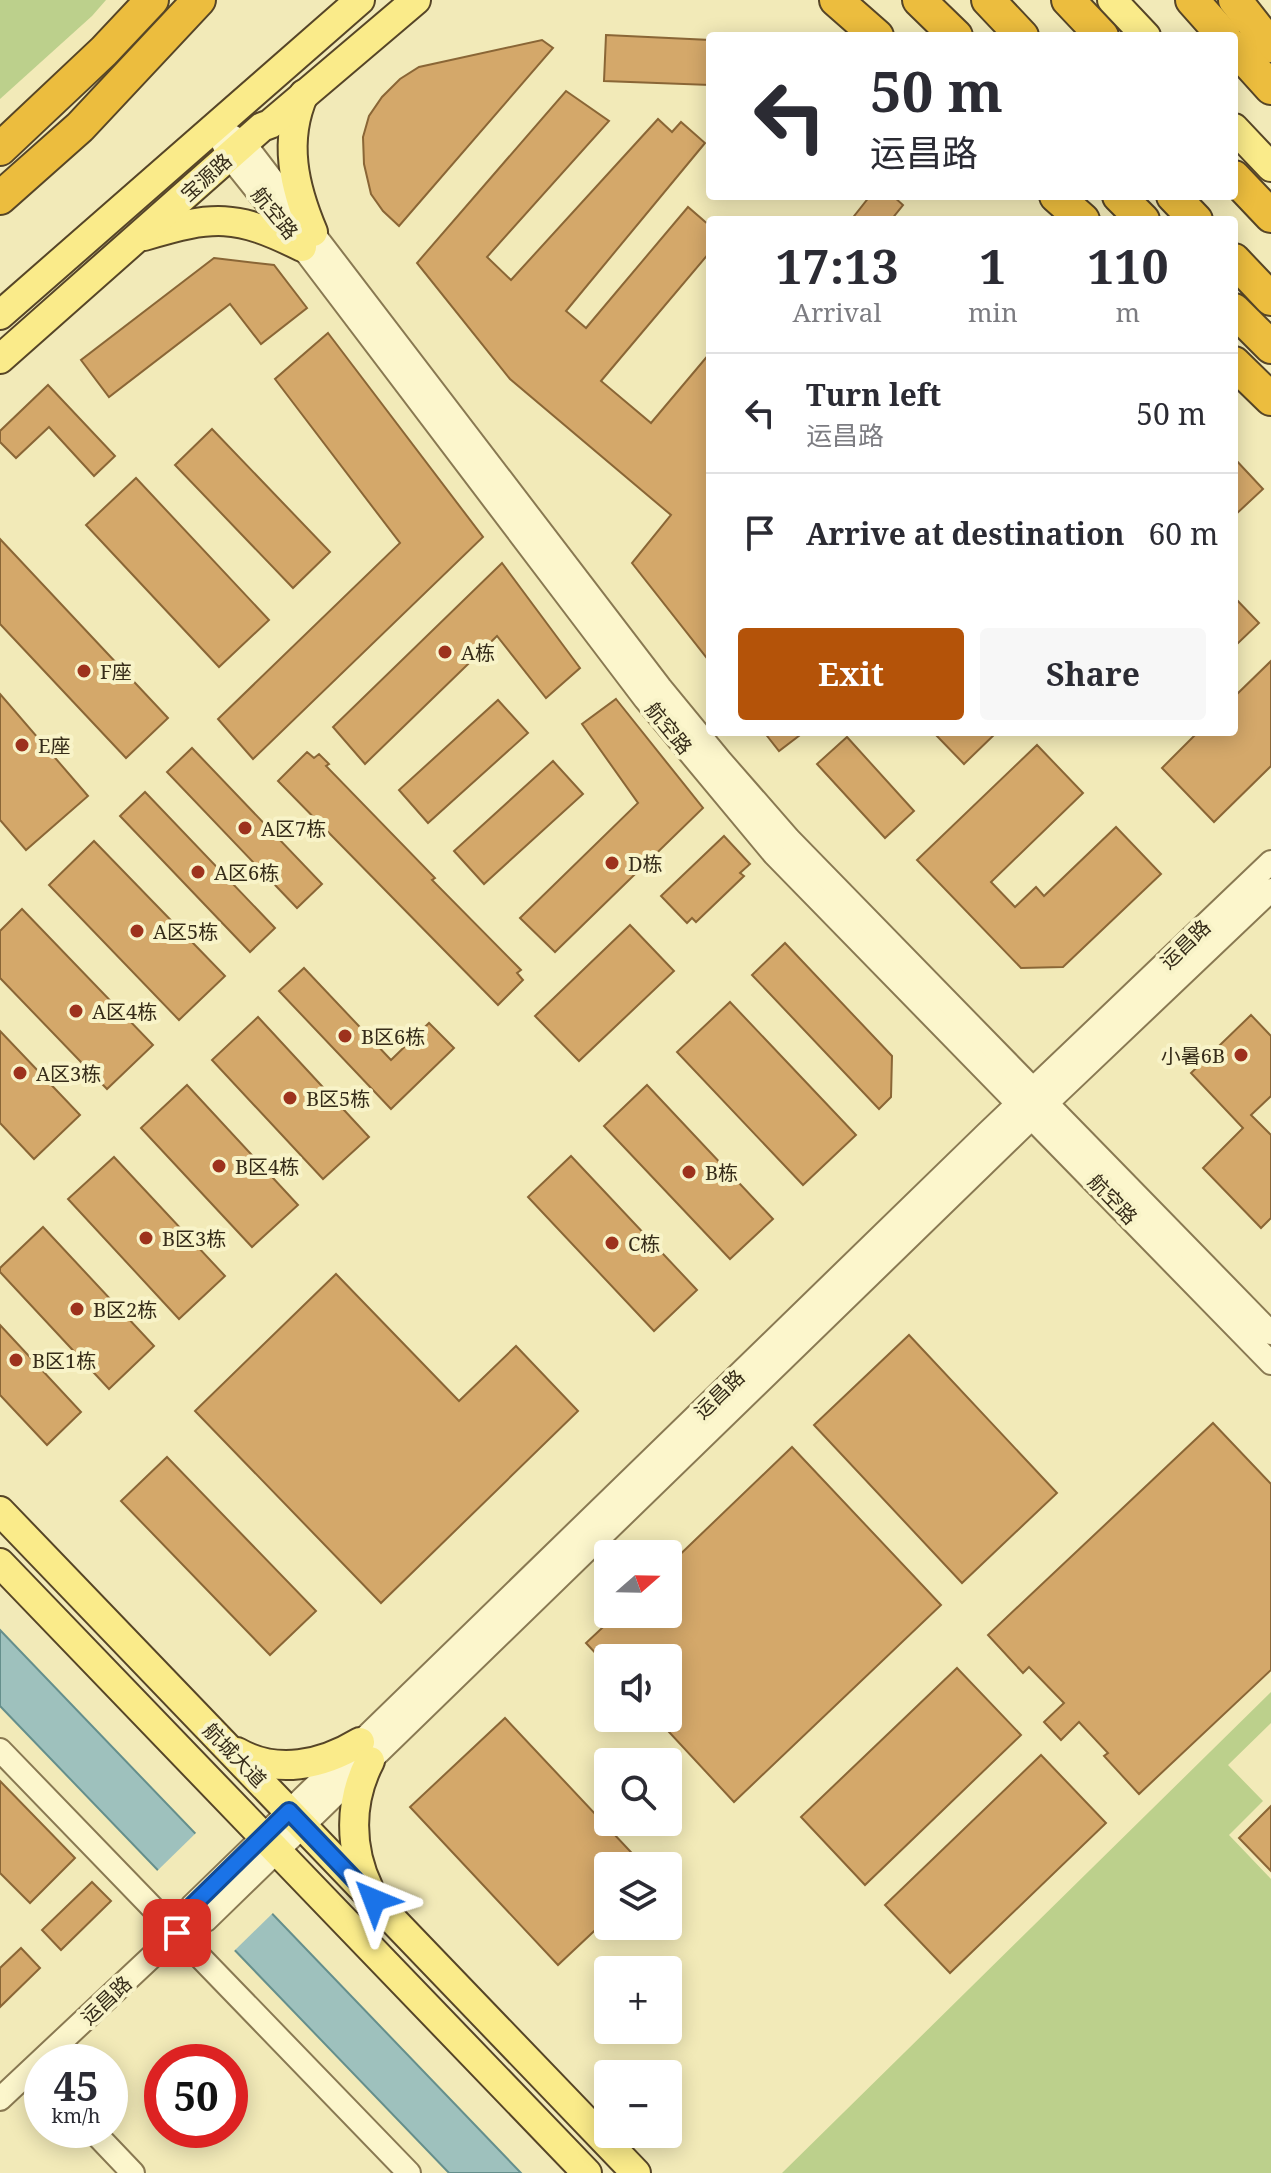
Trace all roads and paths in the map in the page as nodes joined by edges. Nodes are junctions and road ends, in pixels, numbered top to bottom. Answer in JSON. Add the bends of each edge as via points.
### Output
{"nodes":[{"id":1,"x":152,"y":0,"type":"edge"},
{"id":2,"x":199,"y":0,"type":"edge"},
{"id":3,"x":360,"y":0,"type":"edge"},
{"id":4,"x":416,"y":0,"type":"edge"},
{"id":5,"x":836,"y":0,"type":"edge"},
{"id":6,"x":919,"y":0,"type":"edge"},
{"id":7,"x":929,"y":0,"type":"edge"},
{"id":8,"x":988,"y":0,"type":"edge"},
{"id":9,"x":1068,"y":0,"type":"edge"},
{"id":10,"x":1112,"y":0,"type":"edge"},
{"id":11,"x":1192,"y":0,"type":"edge"},
{"id":12,"x":1235,"y":0,"type":"edge"},
{"id":13,"x":872,"y":32,"type":"edge"},
{"id":14,"x":952,"y":32,"type":"edge"},
{"id":15,"x":959,"y":32,"type":"edge"},
{"id":16,"x":1018,"y":32,"type":"edge"},
{"id":17,"x":1098,"y":32,"type":"edge"},
{"id":18,"x":1142,"y":32,"type":"edge"},
{"id":19,"x":1220,"y":32,"type":"edge"},
{"id":20,"x":1271,"y":46,"type":"edge"},
{"id":21,"x":1238,"y":51,"type":"edge"},
{"id":22,"x":1271,"y":88,"type":"edge"},
{"id":23,"x":304,"y":94,"type":"junction"},
{"id":24,"x":215,"y":126,"type":"junction"},
{"id":25,"x":1238,"y":132,"type":"edge"},
{"id":26,"x":0,"y":149,"type":"edge"},
{"id":27,"x":237,"y":149,"type":"junction"},
{"id":28,"x":1271,"y":167,"type":"edge"},
{"id":29,"x":1238,"y":181,"type":"edge"},
{"id":30,"x":0,"y":198,"type":"edge"},
{"id":31,"x":1060,"y":200,"type":"edge"},
{"id":32,"x":1121,"y":200,"type":"edge"},
{"id":33,"x":1177,"y":200,"type":"edge"},
{"id":34,"x":1078,"y":216,"type":"edge"},
{"id":35,"x":1136,"y":216,"type":"edge"},
{"id":36,"x":1192,"y":216,"type":"edge"},
{"id":37,"x":1271,"y":216,"type":"edge"},
{"id":38,"x":136,"y":239,"type":"junction"},
{"id":39,"x":308,"y":239,"type":"junction"},
{"id":40,"x":1238,"y":264,"type":"edge"},
{"id":41,"x":1271,"y":299,"type":"edge"},
{"id":42,"x":1238,"y":314,"type":"edge"},
{"id":43,"x":0,"y":315,"type":"edge"},
{"id":44,"x":1238,"y":325,"type":"edge"},
{"id":45,"x":1271,"y":347,"type":"edge"},
{"id":46,"x":0,"y":359,"type":"edge"},
{"id":47,"x":1271,"y":360,"type":"edge"},
{"id":48,"x":1238,"y":367,"type":"edge"},
{"id":49,"x":1271,"y":399,"type":"edge"},
{"id":50,"x":1271,"y":862,"type":"edge"},
{"id":51,"x":1271,"y":890,"type":"edge"},
{"id":52,"x":1033,"y":1103,"type":"junction"},
{"id":53,"x":1271,"y":1333,"type":"edge"},
{"id":54,"x":1271,"y":1363,"type":"edge"},
{"id":55,"x":0,"y":1511,"type":"edge"},
{"id":56,"x":0,"y":1563,"type":"edge"},
{"id":57,"x":226,"y":1745,"type":"junction"},
{"id":58,"x":0,"y":1750,"type":"edge"},
{"id":59,"x":365,"y":1752,"type":"junction"},
{"id":60,"x":296,"y":1819,"type":"junction"},
{"id":61,"x":260,"y":1853,"type":"junction"},
{"id":62,"x":374,"y":1900,"type":"junction"},
{"id":63,"x":177,"y":1933,"type":"junction"},
{"id":64,"x":0,"y":2099,"type":"edge"},
{"id":65,"x":109,"y":2148,"type":"edge"},
{"id":66,"x":133,"y":2173,"type":"edge"},
{"id":67,"x":409,"y":2173,"type":"edge"},
{"id":68,"x":587,"y":2173,"type":"edge"},
{"id":69,"x":636,"y":2173,"type":"edge"}],
"edges":[{"from":1,"to":26,"type":"highway"},
{"from":2,"to":30,"type":"highway","via":[[80,127]]},
{"from":3,"to":24,"type":"main road","name":"宝源路"},
{"from":4,"to":23,"type":"main road","name":"宝源路"},
{"from":5,"to":13,"type":"highway"},
{"from":6,"to":14,"type":"highway"},
{"from":7,"to":15,"type":"main road"},
{"from":8,"to":16,"type":"highway"},
{"from":9,"to":17,"type":"highway"},
{"from":10,"to":18,"type":"main road"},
{"from":11,"to":19,"type":"highway"},
{"from":12,"to":20,"type":"highway"},
{"from":21,"to":22,"type":"highway"},
{"from":23,"to":27,"type":"main road","name":"宝源路"},
{"from":23,"to":39,"type":"main road","via":[[296,112],[292,153]]},
{"from":24,"to":27,"type":"street","name":"航空路"},
{"from":24,"to":43,"type":"main road","name":"宝源路"},
{"from":25,"to":28,"type":"main road"},
{"from":27,"to":38,"type":"main road","name":"宝源路"},
{"from":27,"to":39,"type":"street","name":"航空路"},
{"from":29,"to":37,"type":"highway"},
{"from":31,"to":34,"type":"highway"},
{"from":32,"to":35,"type":"highway"},
{"from":33,"to":36,"type":"highway"},
{"from":38,"to":39,"type":"main road","via":[[194,222],[224,220]]},
{"from":38,"to":46,"type":"main road","name":"宝源路"},
{"from":39,"to":52,"type":"street","name":"航空路","via":[[645,699],[704,771],[774,854]]},
{"from":40,"to":41,"type":"highway"},
{"from":42,"to":45,"type":"highway"},
{"from":44,"to":47,"type":"main road"},
{"from":48,"to":49,"type":"highway"},
{"from":50,"to":52,"type":"street","name":"运昌路"},
{"from":51,"to":52,"type":"street","name":"运昌路"},
{"from":52,"to":53,"type":"street","name":"航空路"},
{"from":52,"to":54,"type":"street","name":"航空路"},
{"from":52,"to":59,"type":"street","name":"运昌路"},
{"from":55,"to":57,"type":"main road","name":"航城大道"},
{"from":56,"to":61,"type":"main road","name":"航城大道"},
{"from":57,"to":59,"type":"main road","via":[[251,1760],[276,1765]]},
{"from":57,"to":60,"type":"main road","name":"航城大道"},
{"from":58,"to":63,"type":"street"},
{"from":59,"to":60,"type":"street","name":"运昌路"},
{"from":59,"to":62,"type":"main road","via":[[354,1825]]},
{"from":60,"to":61,"type":"street","name":"运昌路"},
{"from":60,"to":62,"type":"main road","name":"航城大道"},
{"from":61,"to":63,"type":"street","name":"运昌路"},
{"from":61,"to":68,"type":"main road","name":"航城大道"},
{"from":62,"to":69,"type":"main road","name":"航城大道"},
{"from":63,"to":64,"type":"street","name":"运昌路"},
{"from":63,"to":67,"type":"street"},
{"from":65,"to":66,"type":"street"}]}
